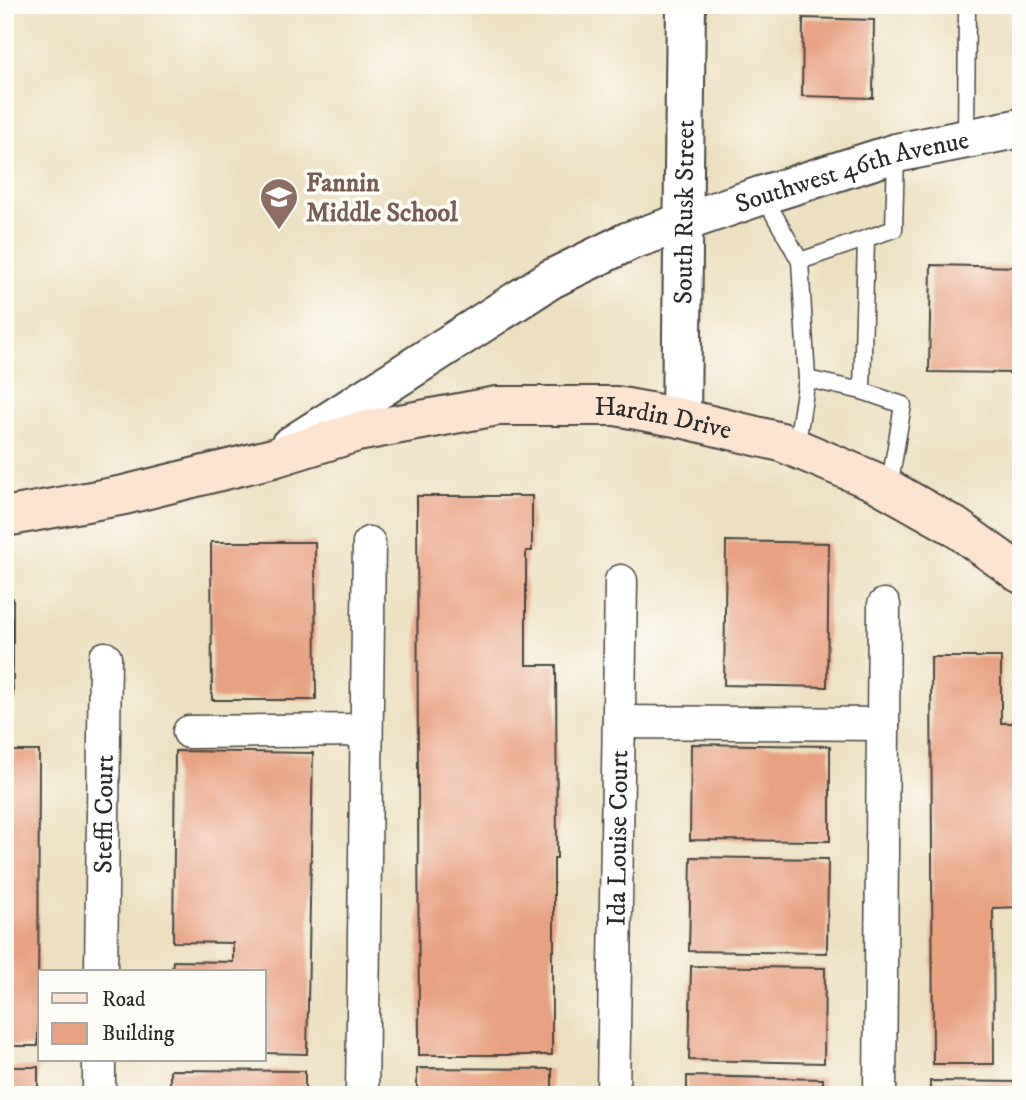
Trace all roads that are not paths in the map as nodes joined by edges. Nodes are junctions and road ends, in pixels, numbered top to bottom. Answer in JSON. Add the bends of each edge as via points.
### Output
{"nodes":[{"id":1,"x":686,"y":5,"type":"edge"},
{"id":2,"x":967,"y":5,"type":"edge"},
{"id":3,"x":1021,"y":128,"type":"edge"},
{"id":4,"x":966,"y":139,"type":"junction"},
{"id":5,"x":896,"y":153,"type":"junction"},
{"id":6,"x":763,"y":195,"type":"junction"},
{"id":7,"x":684,"y":221,"type":"junction"},
{"id":8,"x":866,"y":239,"type":"junction"},
{"id":9,"x":800,"y":261,"type":"junction"},
{"id":10,"x":807,"y":379,"type":"junction"},
{"id":11,"x":862,"y":391,"type":"junction"},
{"id":12,"x":681,"y":418,"type":"junction"},
{"id":13,"x":796,"y":449,"type":"junction"},
{"id":14,"x":274,"y":457,"type":"junction"},
{"id":15,"x":889,"y":489,"type":"junction"},
{"id":16,"x":5,"y":517,"type":"edge"},
{"id":17,"x":369,"y":542,"type":"dead end"},
{"id":18,"x":1021,"y":574,"type":"edge"},
{"id":19,"x":621,"y":580,"type":"dead end"},
{"id":20,"x":884,"y":605,"type":"dead end"},
{"id":21,"x":106,"y":658,"type":"dead end"},
{"id":22,"x":619,"y":722,"type":"junction"},
{"id":23,"x":883,"y":724,"type":"junction"},
{"id":24,"x":366,"y":730,"type":"junction"},
{"id":25,"x":189,"y":732,"type":"dead end"},
{"id":26,"x":100,"y":970,"type":"edge"},
{"id":27,"x":99,"y":1062,"type":"edge"},
{"id":28,"x":99,"y":1095,"type":"edge"},
{"id":29,"x":362,"y":1095,"type":"edge"},
{"id":30,"x":613,"y":1095,"type":"edge"},
{"id":31,"x":880,"y":1095,"type":"edge"}],
"edges":[{"from":1,"to":7,"type":"street","name":"South Rusk Street"},
{"from":2,"to":4,"type":"lane"},
{"from":3,"to":4,"type":"street","name":"Southwest 46th Avenue"},
{"from":4,"to":5,"type":"street","name":"Southwest 46th Avenue"},
{"from":5,"to":6,"type":"street","name":"Southwest 46th Avenue"},
{"from":5,"to":8,"type":"lane","via":[[894,229]]},
{"from":6,"to":7,"type":"street","name":"Southwest 46th Avenue"},
{"from":6,"to":9,"type":"lane"},
{"from":7,"to":12,"type":"street","name":"South Rusk Street"},
{"from":7,"to":14,"type":"street","name":"Southwest 46th Avenue","via":[[629,241],[551,279]]},
{"from":8,"to":9,"type":"lane"},
{"from":8,"to":11,"type":"lane"},
{"from":9,"to":10,"type":"lane"},
{"from":10,"to":11,"type":"lane"},
{"from":10,"to":13,"type":"lane"},
{"from":11,"to":15,"type":"lane","via":[[903,405]]},
{"from":12,"to":13,"type":"main road","name":"Hardin Drive"},
{"from":12,"to":14,"type":"main road","name":"Hardin Drive","via":[[616,406],[497,406],[357,432]]},
{"from":13,"to":15,"type":"main road","name":"Hardin Drive"},
{"from":14,"to":16,"type":"main road","via":[[124,495]]},
{"from":15,"to":18,"type":"main road","name":"Hardin Drive","via":[[954,526]]},
{"from":17,"to":24,"type":"street"},
{"from":19,"to":22,"type":"street","name":"Ida Louise Court"},
{"from":20,"to":23,"type":"street"},
{"from":21,"to":26,"type":"street","name":"Steffi Court"},
{"from":22,"to":23,"type":"street"},
{"from":22,"to":30,"type":"street","name":"Ida Louise Court"},
{"from":23,"to":31,"type":"street"},
{"from":24,"to":25,"type":"street"},
{"from":24,"to":29,"type":"street"},
{"from":27,"to":28,"type":"street"}]}
